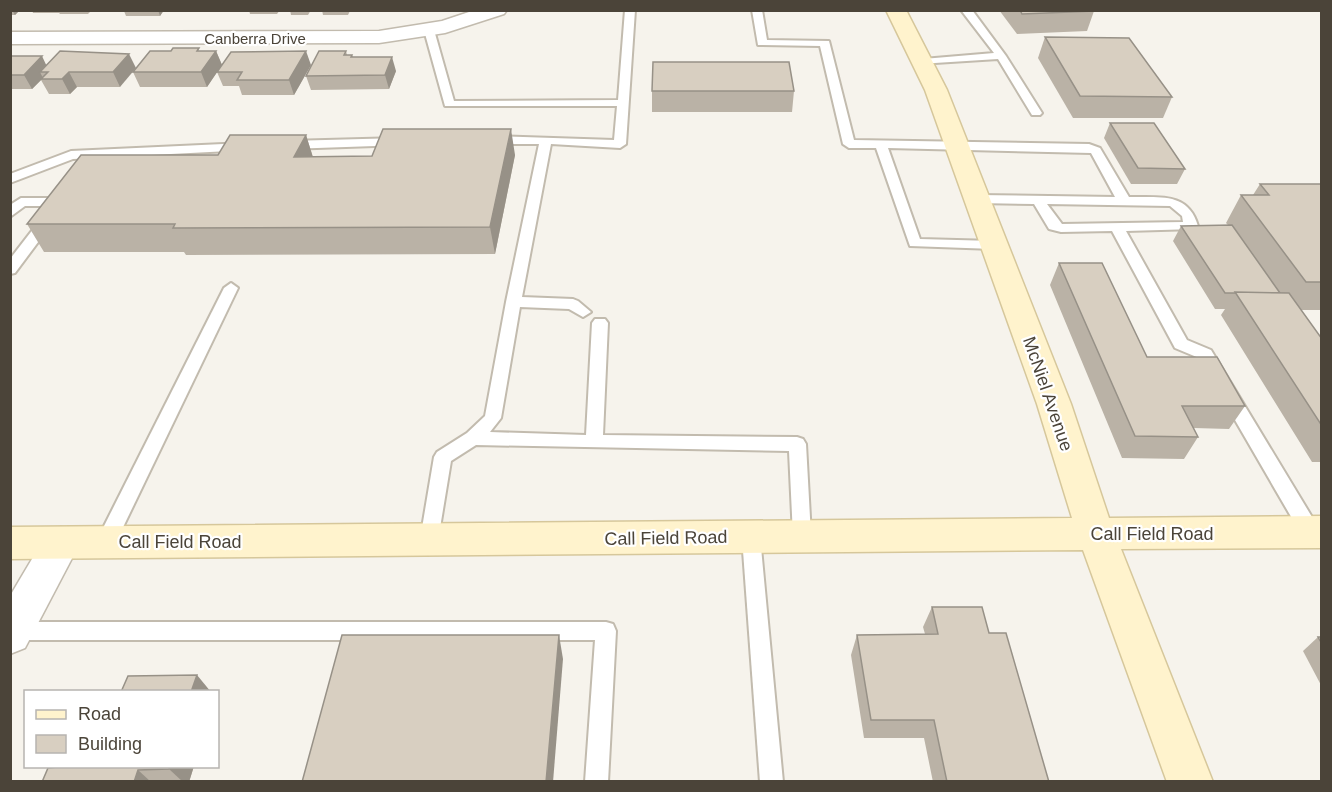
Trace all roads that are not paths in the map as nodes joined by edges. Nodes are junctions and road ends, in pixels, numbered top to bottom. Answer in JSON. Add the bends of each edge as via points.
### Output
{"nodes":[{"id":1,"x":496,"y":10,"type":"edge"},
{"id":2,"x":630,"y":10,"type":"edge"},
{"id":3,"x":757,"y":10,"type":"edge"},
{"id":4,"x":896,"y":10,"type":"edge"},
{"id":5,"x":966,"y":10,"type":"edge"},
{"id":6,"x":204,"y":20,"type":"dead end"},
{"id":7,"x":429,"y":30,"type":"junction"},
{"id":8,"x":10,"y":38,"type":"edge"},
{"id":9,"x":189,"y":38,"type":"junction"},
{"id":10,"x":1001,"y":56,"type":"junction"},
{"id":11,"x":923,"y":62,"type":"junction"},
{"id":12,"x":623,"y":103,"type":"junction"},
{"id":13,"x":1036,"y":113,"type":"dead end"},
{"id":14,"x":546,"y":140,"type":"junction"},
{"id":15,"x":476,"y":141,"type":"edge"},
{"id":16,"x":418,"y":142,"type":"edge"},
{"id":17,"x":881,"y":145,"type":"junction"},
{"id":18,"x":278,"y":146,"type":"edge"},
{"id":19,"x":255,"y":147,"type":"edge"},
{"id":20,"x":958,"y":148,"type":"junction"},
{"id":21,"x":10,"y":179,"type":"edge"},
{"id":22,"x":977,"y":199,"type":"junction"},
{"id":23,"x":1038,"y":200,"type":"junction"},
{"id":24,"x":1124,"y":201,"type":"junction"},
{"id":25,"x":10,"y":213,"type":"edge"},
{"id":26,"x":1117,"y":228,"type":"junction"},
{"id":27,"x":994,"y":245,"type":"junction"},
{"id":28,"x":10,"y":270,"type":"edge"},
{"id":29,"x":231,"y":288,"type":"dead end"},
{"id":30,"x":513,"y":302,"type":"junction"},
{"id":31,"x":583,"y":312,"type":"dead end"},
{"id":32,"x":600,"y":323,"type":"dead end"},
{"id":33,"x":473,"y":438,"type":"junction"},
{"id":34,"x":594,"y":442,"type":"junction"},
{"id":35,"x":1316,"y":532,"type":"edge"},
{"id":36,"x":1096,"y":534,"type":"junction"},
{"id":37,"x":802,"y":536,"type":"junction"},
{"id":38,"x":751,"y":537,"type":"junction"},
{"id":39,"x":429,"y":540,"type":"junction"},
{"id":40,"x":106,"y":542,"type":"junction"},
{"id":41,"x":10,"y":543,"type":"edge"},
{"id":42,"x":61,"y":543,"type":"junction"},
{"id":43,"x":11,"y":633,"type":"edge"},
{"id":44,"x":596,"y":782,"type":"edge"},
{"id":45,"x":772,"y":782,"type":"edge"},
{"id":46,"x":1190,"y":782,"type":"edge"}],
"edges":[{"from":1,"to":7,"type":"street","name":"Canberra Drive"},
{"from":2,"to":12,"type":"lane"},
{"from":3,"to":17,"type":"lane","via":[[762,43],[825,44],[849,144]]},
{"from":4,"to":11,"type":"street","name":"McNiel Avenue"},
{"from":5,"to":10,"type":"lane"},
{"from":6,"to":9,"type":"street"},
{"from":7,"to":9,"type":"street","name":"Canberra Drive","via":[[379,37]]},
{"from":7,"to":12,"type":"lane","via":[[449,104]]},
{"from":8,"to":9,"type":"street","name":"Canberra Drive"},
{"from":10,"to":11,"type":"lane"},
{"from":10,"to":13,"type":"lane"},
{"from":11,"to":20,"type":"street","name":"McNiel Avenue"},
{"from":12,"to":14,"type":"lane","via":[[620,144]]},
{"from":14,"to":15,"type":"lane"},
{"from":14,"to":30,"type":"lane"},
{"from":16,"to":18,"type":"lane"},
{"from":17,"to":20,"type":"lane"},
{"from":17,"to":27,"type":"lane","via":[[915,243]]},
{"from":19,"to":21,"type":"lane","via":[[71,154]]},
{"from":20,"to":22,"type":"street","name":"McNiel Avenue"},
{"from":20,"to":24,"type":"lane","via":[[1089,148],[1096,152]]},
{"from":22,"to":23,"type":"lane"},
{"from":22,"to":27,"type":"street","name":"McNiel Avenue"},
{"from":23,"to":24,"type":"lane"},
{"from":23,"to":26,"type":"lane","via":[[1054,226]]},
{"from":24,"to":26,"type":"lane","via":[[1173,201],[1188,215],[1191,226]]},
{"from":25,"to":28,"type":"lane","via":[[21,201],[61,201]]},
{"from":26,"to":35,"type":"lane","via":[[1181,344],[1205,354]]},
{"from":27,"to":36,"type":"street","name":"McNiel Avenue","via":[[1054,404]]},
{"from":29,"to":40,"type":"lane"},
{"from":30,"to":31,"type":"lane","via":[[573,304]]},
{"from":30,"to":33,"type":"lane","via":[[493,418]]},
{"from":32,"to":34,"type":"lane"},
{"from":33,"to":34,"type":"lane"},
{"from":33,"to":39,"type":"lane","via":[[443,457]]},
{"from":34,"to":37,"type":"lane","via":[[797,444]]},
{"from":35,"to":36,"type":"street","name":"Call Field Road"},
{"from":36,"to":37,"type":"street","name":"Call Field Road"},
{"from":36,"to":46,"type":"street","name":"McNiel Avenue"},
{"from":37,"to":38,"type":"street","name":"Call Field Road"},
{"from":38,"to":39,"type":"street","name":"Call Field Road"},
{"from":38,"to":45,"type":"lane"},
{"from":39,"to":40,"type":"street","name":"Call Field Road"},
{"from":40,"to":42,"type":"street","name":"Call Field Road"},
{"from":41,"to":42,"type":"street","name":"Call Field Road"},
{"from":42,"to":43,"type":"street"},
{"from":43,"to":44,"type":"lane","via":[[606,631]]}]}
